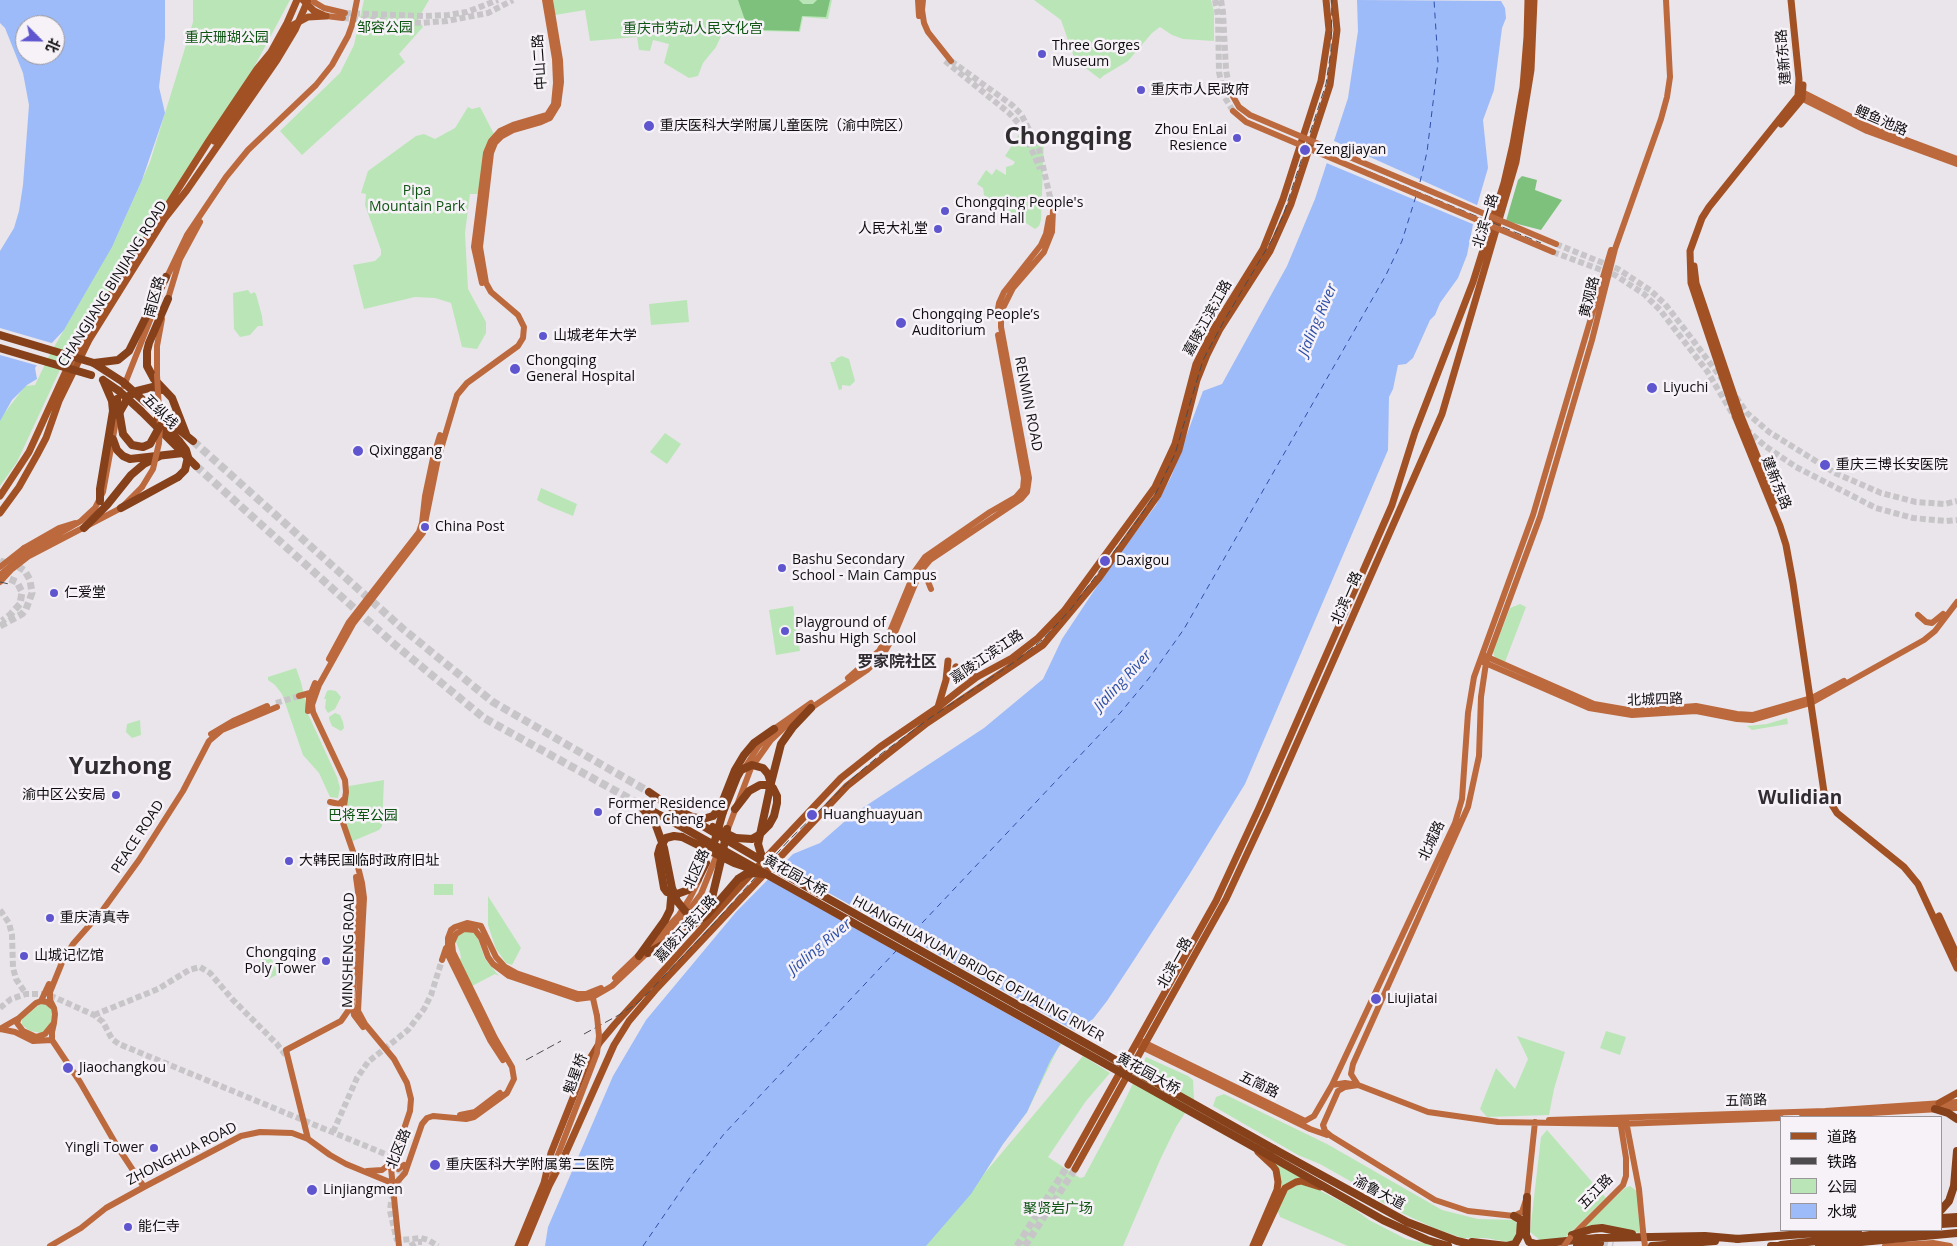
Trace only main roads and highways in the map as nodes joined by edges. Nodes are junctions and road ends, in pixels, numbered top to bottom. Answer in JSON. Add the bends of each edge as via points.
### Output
{"nodes":[{"id":1,"x":291,"y":0,"type":"edge"},
{"id":2,"x":297,"y":0,"type":"edge"},
{"id":3,"x":303,"y":0,"type":"edge"},
{"id":4,"x":359,"y":0,"type":"edge"},
{"id":5,"x":545,"y":0,"type":"edge"},
{"id":6,"x":550,"y":0,"type":"edge"},
{"id":7,"x":918,"y":0,"type":"edge"},
{"id":8,"x":923,"y":0,"type":"edge"},
{"id":9,"x":1326,"y":0,"type":"edge"},
{"id":10,"x":1334,"y":0,"type":"edge"},
{"id":11,"x":1528,"y":0,"type":"edge"},
{"id":12,"x":1534,"y":0,"type":"edge"},
{"id":13,"x":1664,"y":0,"type":"edge"},
{"id":14,"x":1791,"y":0,"type":"edge"},
{"id":15,"x":1796,"y":0,"type":"edge"},
{"id":16,"x":312,"y":1,"type":"edge"},
{"id":17,"x":326,"y":16,"type":"junction"},
{"id":18,"x":257,"y":69,"type":"junction"},
{"id":19,"x":1230,"y":90,"type":"tunnel mouth"},
{"id":20,"x":1801,"y":95,"type":"junction"},
{"id":21,"x":1233,"y":111,"type":"tunnel mouth"},
{"id":22,"x":1957,"y":158,"type":"edge"},
{"id":23,"x":1957,"y":164,"type":"edge"},
{"id":24,"x":165,"y":218,"type":"junction"},
{"id":25,"x":1556,"y":244,"type":"tunnel mouth"},
{"id":26,"x":1552,"y":252,"type":"tunnel mouth"},
{"id":27,"x":166,"y":277,"type":"junction"},
{"id":28,"x":168,"y":299,"type":"junction"},
{"id":29,"x":0,"y":335,"type":"edge"},
{"id":30,"x":522,"y":336,"type":"junction"},
{"id":31,"x":0,"y":348,"type":"edge"},
{"id":32,"x":94,"y":363,"type":"junction"},
{"id":33,"x":102,"y":380,"type":"junction"},
{"id":34,"x":164,"y":390,"type":"junction"},
{"id":35,"x":56,"y":399,"type":"junction"},
{"id":36,"x":145,"y":402,"type":"junction"},
{"id":37,"x":116,"y":418,"type":"junction"},
{"id":38,"x":160,"y":426,"type":"junction"},
{"id":39,"x":186,"y":434,"type":"junction"},
{"id":40,"x":113,"y":440,"type":"junction"},
{"id":41,"x":193,"y":441,"type":"tunnel mouth"},
{"id":42,"x":183,"y":453,"type":"junction"},
{"id":43,"x":160,"y":456,"type":"junction"},
{"id":44,"x":196,"y":466,"type":"tunnel mouth"},
{"id":45,"x":0,"y":496,"type":"edge"},
{"id":46,"x":100,"y":501,"type":"junction"},
{"id":47,"x":0,"y":503,"type":"edge"},
{"id":48,"x":0,"y":507,"type":"edge"},
{"id":49,"x":121,"y":508,"type":"junction"},
{"id":50,"x":0,"y":513,"type":"edge"},
{"id":51,"x":82,"y":525,"type":"junction"},
{"id":52,"x":925,"y":557,"type":"joint"},
{"id":53,"x":0,"y":567,"type":"edge"},
{"id":54,"x":922,"y":569,"type":"junction"},
{"id":55,"x":0,"y":575,"type":"edge"},
{"id":56,"x":912,"y":580,"type":"junction"},
{"id":57,"x":0,"y":582,"type":"edge"},
{"id":58,"x":931,"y":589,"type":"dead end"},
{"id":59,"x":1504,"y":593,"type":"joint"},
{"id":60,"x":1511,"y":596,"type":"joint"},
{"id":61,"x":1957,"y":596,"type":"edge"},
{"id":62,"x":1957,"y":602,"type":"edge"},
{"id":63,"x":1943,"y":614,"type":"junction"},
{"id":64,"x":1918,"y":615,"type":"dead end"},
{"id":65,"x":1484,"y":659,"type":"junction"},
{"id":66,"x":948,"y":661,"type":"dead end"},
{"id":67,"x":956,"y":667,"type":"dead end"},
{"id":68,"x":977,"y":677,"type":"junction"},
{"id":69,"x":311,"y":696,"type":"junction"},
{"id":70,"x":299,"y":698,"type":"tunnel mouth"},
{"id":71,"x":1811,"y":701,"type":"junction"},
{"id":72,"x":812,"y":708,"type":"junction"},
{"id":73,"x":937,"y":708,"type":"junction"},
{"id":74,"x":774,"y":729,"type":"junction"},
{"id":75,"x":771,"y":783,"type":"junction"},
{"id":76,"x":649,"y":792,"type":"tunnel mouth"},
{"id":77,"x":342,"y":799,"type":"junction"},
{"id":78,"x":329,"y":800,"type":"dead end"},
{"id":79,"x":735,"y":809,"type":"junction"},
{"id":80,"x":681,"y":813,"type":"junction"},
{"id":81,"x":692,"y":817,"type":"junction"},
{"id":82,"x":340,"y":820,"type":"junction"},
{"id":83,"x":728,"y":829,"type":"junction"},
{"id":84,"x":715,"y":840,"type":"junction"},
{"id":85,"x":706,"y":863,"type":"junction"},
{"id":86,"x":768,"y":875,"type":"junction"},
{"id":87,"x":793,"y":879,"type":"junction"},
{"id":88,"x":672,"y":888,"type":"junction"},
{"id":89,"x":686,"y":904,"type":"junction"},
{"id":90,"x":686,"y":914,"type":"junction"},
{"id":91,"x":447,"y":947,"type":"junction"},
{"id":92,"x":450,"y":953,"type":"junction"},
{"id":93,"x":648,"y":953,"type":"junction"},
{"id":94,"x":1957,"y":955,"type":"edge"},
{"id":95,"x":639,"y":956,"type":"junction"},
{"id":96,"x":442,"y":960,"type":"tunnel mouth"},
{"id":97,"x":1957,"y":968,"type":"edge"},
{"id":98,"x":592,"y":995,"type":"junction"},
{"id":99,"x":41,"y":1001,"type":"junction"},
{"id":100,"x":352,"y":1004,"type":"junction"},
{"id":101,"x":54,"y":1008,"type":"junction"},
{"id":102,"x":18,"y":1018,"type":"junction"},
{"id":103,"x":341,"y":1020,"type":"junction"},
{"id":104,"x":357,"y":1020,"type":"junction"},
{"id":105,"x":54,"y":1023,"type":"junction"},
{"id":106,"x":365,"y":1024,"type":"junction"},
{"id":107,"x":0,"y":1029,"type":"edge"},
{"id":108,"x":52,"y":1040,"type":"junction"},
{"id":109,"x":1136,"y":1041,"type":"junction"},
{"id":110,"x":1144,"y":1045,"type":"junction"},
{"id":111,"x":1332,"y":1085,"type":"junction"},
{"id":112,"x":1358,"y":1085,"type":"junction"},
{"id":113,"x":1957,"y":1093,"type":"edge"},
{"id":114,"x":1957,"y":1102,"type":"edge"},
{"id":115,"x":1937,"y":1106,"type":"junction"},
{"id":116,"x":1957,"y":1108,"type":"edge"},
{"id":117,"x":1814,"y":1116,"type":"edge"},
{"id":118,"x":1780,"y":1118,"type":"edge"},
{"id":119,"x":1957,"y":1119,"type":"edge"},
{"id":120,"x":1308,"y":1120,"type":"junction"},
{"id":121,"x":1623,"y":1121,"type":"junction"},
{"id":122,"x":1535,"y":1122,"type":"junction"},
{"id":123,"x":1310,"y":1129,"type":"junction"},
{"id":124,"x":1331,"y":1136,"type":"junction"},
{"id":125,"x":308,"y":1139,"type":"junction"},
{"id":126,"x":1957,"y":1151,"type":"edge"},
{"id":127,"x":1271,"y":1155,"type":"junction"},
{"id":128,"x":389,"y":1165,"type":"junction"},
{"id":129,"x":404,"y":1166,"type":"junction"},
{"id":130,"x":361,"y":1171,"type":"junction"},
{"id":131,"x":391,"y":1181,"type":"junction"},
{"id":132,"x":550,"y":1183,"type":"junction"},
{"id":133,"x":1624,"y":1185,"type":"junction"},
{"id":134,"x":144,"y":1187,"type":"junction"},
{"id":135,"x":1639,"y":1189,"type":"junction"},
{"id":136,"x":1332,"y":1191,"type":"junction"},
{"id":137,"x":1527,"y":1197,"type":"junction"},
{"id":138,"x":1942,"y":1209,"type":"edge"},
{"id":139,"x":1514,"y":1216,"type":"junction"},
{"id":140,"x":1957,"y":1217,"type":"edge"},
{"id":141,"x":1942,"y":1218,"type":"edge"},
{"id":142,"x":1957,"y":1222,"type":"edge"},
{"id":143,"x":1942,"y":1224,"type":"edge"},
{"id":144,"x":1957,"y":1228,"type":"edge"},
{"id":145,"x":1942,"y":1230,"type":"edge"},
{"id":146,"x":1828,"y":1231,"type":"edge"},
{"id":147,"x":1925,"y":1231,"type":"edge"},
{"id":148,"x":1957,"y":1233,"type":"edge"},
{"id":149,"x":1571,"y":1237,"type":"junction"},
{"id":150,"x":1651,"y":1237,"type":"junction"},
{"id":151,"x":1739,"y":1238,"type":"junction"},
{"id":152,"x":1457,"y":1241,"type":"junction"},
{"id":153,"x":1600,"y":1243,"type":"dead end"},
{"id":154,"x":1886,"y":1244,"type":"edge"},
{"id":155,"x":1781,"y":1245,"type":"edge"},
{"id":156,"x":1833,"y":1245,"type":"edge"},
{"id":157,"x":50,"y":1246,"type":"edge"},
{"id":158,"x":397,"y":1246,"type":"tunnel mouth"},
{"id":159,"x":518,"y":1246,"type":"edge"},
{"id":160,"x":524,"y":1246,"type":"edge"},
{"id":161,"x":1253,"y":1246,"type":"edge"},
{"id":162,"x":1258,"y":1246,"type":"edge"},
{"id":163,"x":1448,"y":1246,"type":"edge"},
{"id":164,"x":1478,"y":1246,"type":"edge"},
{"id":165,"x":1507,"y":1246,"type":"edge"},
{"id":166,"x":1564,"y":1246,"type":"edge"},
{"id":167,"x":1577,"y":1246,"type":"edge"},
{"id":168,"x":1645,"y":1246,"type":"edge"},
{"id":169,"x":1652,"y":1246,"type":"edge"},
{"id":170,"x":1770,"y":1246,"type":"edge"},
{"id":171,"x":1791,"y":1246,"type":"edge"},
{"id":172,"x":1819,"y":1246,"type":"edge"},
{"id":173,"x":1950,"y":1246,"type":"edge"}],
"edges":[{"from":1,"to":18,"type":"main road"},
{"from":2,"to":18,"type":"main road","name":"CHANGJIANG BINJIANG ROAD","via":[[279,38]]},
{"from":3,"to":17,"type":"main road","bridge":true,"via":[[314,11]]},
{"from":4,"to":27,"type":"main road","name":"南区路","via":[[348,36],[332,65],[237,163],[187,235]]},
{"from":4,"to":28,"type":"main road","name":"南区路","via":[[356,26],[348,48],[318,88],[261,142],[229,179],[184,248]]},
{"from":5,"to":30,"type":"main road","name":"中山二路","via":[[555,59],[554,104],[546,115],[500,131],[492,140],[486,152],[474,247],[483,286],[488,295],[514,315]]},
{"from":6,"to":30,"type":"main road","name":"中山二路","via":[[560,60],[558,105],[550,118],[513,130],[495,143],[491,153],[480,247],[486,283],[491,292],[518,315],[524,328]]},
{"from":7,"to":8,"type":"main road","via":[[921,26],[926,37],[948,61],[924,23]]},
{"from":9,"to":68,"type":"main road","name":"嘉陵江滨江路","via":[[1329,30],[1322,81],[1283,199],[1263,249],[1214,328],[1196,364],[1175,444],[1155,487],[1064,611],[1038,638],[1012,658]]},
{"from":10,"to":132,"type":"main road","name":"嘉陵江滨江路","via":[[1337,30],[1330,85],[1291,204],[1270,251],[1207,355],[1197,380],[1179,450],[1153,502],[1099,578],[1042,645],[927,724],[847,786],[657,988],[614,1044]]},
{"from":11,"to":109,"type":"main road","name":"北滨一路","via":[[1523,87],[1504,183],[1473,282],[1415,432],[1392,505],[1216,901]]},
{"from":12,"to":110,"type":"main road","name":"北滨一路","via":[[1530,78],[1518,153],[1442,414],[1226,899]]},
{"from":13,"to":59,"type":"main road","name":"黄观路","via":[[1667,78],[1664,98],[1601,281],[1533,515]]},
{"from":13,"to":60,"type":"main road","name":"黄观路","via":[[1670,77],[1667,97],[1615,249],[1540,517]]},
{"from":14,"to":20,"type":"main road","name":"建新东路"},
{"from":15,"to":20,"type":"main road","name":"建新东路"},
{"from":16,"to":17,"type":"main road","via":[[344,15]]},
{"from":16,"to":24,"type":"main road","name":"CHANGJIANG BINJIANG ROAD","via":[[278,60]]},
{"from":17,"to":24,"type":"main road","bridge":true,"via":[[308,17],[293,25]]},
{"from":18,"to":35,"type":"main road","name":"CHANGJIANG BINJIANG ROAD","via":[[83,338]]},
{"from":19,"to":25,"type":"main road","bridge":true,"via":[[1239,107],[1250,115]]},
{"from":20,"to":22,"type":"main road","name":"鲤鱼池路","via":[[1869,126]]},
{"from":20,"to":23,"type":"main road","name":"鲤鱼池路","via":[[1867,130]]},
{"from":20,"to":71,"type":"main road","name":"建新东路","via":[[1712,208],[1696,243],[1694,262],[1696,283],[1738,407],[1791,545]]},
{"from":21,"to":26,"type":"main road","bridge":true,"via":[[1246,122]]},
{"from":24,"to":35,"type":"main road","name":"CHANGJIANG BINJIANG ROAD"},
{"from":27,"to":32,"type":"highway","via":[[130,351],[118,360]]},
{"from":27,"to":37,"type":"main road","name":"南区路","via":[[126,378]]},
{"from":28,"to":34,"type":"highway","via":[[151,336],[146,359],[150,373]]},
{"from":28,"to":38,"type":"main road","name":"南区路","bridge":true,"via":[[157,346]]},
{"from":29,"to":32,"type":"highway","bridge":true},
{"from":30,"to":69,"type":"main road","via":[[520,345],[472,379],[457,395],[438,459],[423,533],[353,624]]},
{"from":31,"to":33,"type":"highway","name":"五纵线","bridge":true},
{"from":32,"to":36,"type":"highway","name":"五纵线","bridge":true,"via":[[123,382]]},
{"from":33,"to":38,"type":"highway","bridge":true,"via":[[117,399],[123,434],[132,445],[144,447],[150,444]]},
{"from":33,"to":42,"type":"highway","name":"五纵线","bridge":true,"via":[[119,390]]},
{"from":33,"to":46,"type":"highway","via":[[113,411]]},
{"from":34,"to":37,"type":"highway","via":[[153,386],[137,390],[129,396]]},
{"from":34,"to":39,"type":"highway","via":[[177,407]]},
{"from":35,"to":45,"type":"main road","name":"CHANGJIANG BINJIANG ROAD","via":[[29,452]]},
{"from":35,"to":47,"type":"main road","via":[[32,453]]},
{"from":35,"to":48,"type":"main road","via":[[35,454]]},
{"from":35,"to":50,"type":"main road","name":"CHANGJIANG BINJIANG ROAD","via":[[46,438],[19,487]]},
{"from":36,"to":39,"type":"highway","name":"五纵线"},
{"from":36,"to":49,"type":"highway","bridge":true,"via":[[186,450],[188,457],[185,470],[178,477]]},
{"from":37,"to":40,"type":"main road","name":"南区路"},
{"from":38,"to":49,"type":"main road","name":"南区路","bridge":true,"via":[[153,469],[142,487]]},
{"from":39,"to":41,"type":"highway","name":"五纵线"},
{"from":40,"to":43,"type":"highway","via":[[117,450],[130,459]]},
{"from":40,"to":46,"type":"main road","name":"南区路"},
{"from":42,"to":43,"type":"highway"},
{"from":42,"to":44,"type":"highway","name":"五纵线"},
{"from":43,"to":51,"type":"highway","via":[[131,475],[107,505]]},
{"from":46,"to":51,"type":"main road","name":"南区路"},
{"from":49,"to":51,"type":"main road","name":"南区路"},
{"from":51,"to":53,"type":"main road","bridge":true,"via":[[59,528],[24,548]]},
{"from":51,"to":55,"type":"main road","name":"南区路","via":[[27,552]]},
{"from":51,"to":57,"type":"main road","name":"南区路","via":[[29,556]]},
{"from":52,"to":54,"type":"main road","name":"RENMIN ROAD","via":[[1016,497],[1024,486],[1003,369],[997,312],[1008,286],[1041,245],[1051,210],[1052,232],[1044,252],[1013,288],[1001,312],[1029,478],[1028,490],[1021,499],[936,555]]},
{"from":52,"to":56,"type":"main road","name":"北区路"},
{"from":54,"to":56,"type":"main road"},
{"from":54,"to":58,"type":"main road"},
{"from":54,"to":72,"type":"main road","name":"北区路","via":[[882,655],[867,670]]},
{"from":56,"to":74,"type":"main road","name":"北区路","via":[[889,634],[872,659]]},
{"from":59,"to":65,"type":"main road","name":"北城路"},
{"from":60,"to":65,"type":"main road","name":"北城路"},
{"from":61,"to":63,"type":"main road"},
{"from":62,"to":71,"type":"main road","via":[[1928,638]]},
{"from":63,"to":64,"type":"main road","via":[[1932,623]]},
{"from":63,"to":71,"type":"main road","via":[[1926,635]]},
{"from":65,"to":71,"type":"main road","name":"北城四路","via":[[1594,704],[1623,710],[1696,706],[1753,715]]},
{"from":65,"to":111,"type":"main road","name":"北城路","via":[[1470,696],[1462,799],[1455,823]]},
{"from":65,"to":112,"type":"main road","name":"北城路","via":[[1479,756],[1468,807],[1353,1064],[1351,1074]]},
{"from":66,"to":73,"type":"main road"},
{"from":67,"to":68,"type":"main road","via":[[963,675]]},
{"from":68,"to":73,"type":"main road","name":"嘉陵江滨江路"},
{"from":69,"to":70,"type":"main road"},
{"from":69,"to":77,"type":"main road","via":[[309,714],[342,782]]},
{"from":71,"to":94,"type":"main road","name":"建新东路","via":[[1831,798],[1847,817],[1914,872],[1927,890]]},
{"from":71,"to":97,"type":"main road","name":"建新东路","via":[[1824,792],[1828,800],[1844,820],[1911,875],[1923,892]]},
{"from":72,"to":75,"type":"highway","via":[[789,731],[779,751]]},
{"from":72,"to":79,"type":"main road","name":"北区路","via":[[783,728],[764,748],[751,768]]},
{"from":73,"to":159,"type":"main road","name":"嘉陵江滨江路","via":[[841,778],[600,1042],[586,1065]]},
{"from":74,"to":81,"type":"highway","via":[[749,748],[735,770],[717,813],[703,819]]},
{"from":74,"to":84,"type":"main road","name":"北区路","via":[[744,768]]},
{"from":75,"to":84,"type":"highway","bridge":true,"via":[[763,768],[752,765],[744,768],[737,777]]},
{"from":75,"to":87,"type":"highway","bridge":true,"via":[[758,838],[759,850],[764,858]]},
{"from":76,"to":80,"type":"highway","name":"HUANGHUAYUAN BRIDGE OF JIALING RIVER"},
{"from":77,"to":78,"type":"main road"},
{"from":77,"to":82,"type":"main road"},
{"from":79,"to":81,"type":"highway","bridge":true,"via":[[754,787],[766,785],[773,788],[777,803],[774,816],[760,835],[752,839],[736,838]]},
{"from":79,"to":83,"type":"main road","name":"北区路"},
{"from":80,"to":81,"type":"highway","bridge":true},
{"from":80,"to":87,"type":"highway","name":"HUANGHUAYUAN BRIDGE OF JIALING RIVER","bridge":true},
{"from":82,"to":100,"type":"main road","name":"MINSHENG ROAD","via":[[358,891]]},
{"from":82,"to":106,"type":"main road","name":"MINSHENG ROAD","via":[[357,863],[364,898],[357,1004]]},
{"from":83,"to":88,"type":"highway","bridge":true,"via":[[707,909],[701,913],[686,912]]},
{"from":83,"to":90,"type":"main road","name":"北区路","via":[[701,894]]},
{"from":84,"to":85,"type":"main road","name":"北区路"},
{"from":85,"to":86,"type":"highway","bridge":true,"via":[[688,890],[677,894],[664,888],[658,854],[666,838],[674,836]]},
{"from":85,"to":89,"type":"main road","name":"北区路"},
{"from":86,"to":88,"type":"highway","name":"黄花园大桥","bridge":true,"via":[[639,804],[655,823]]},
{"from":86,"to":93,"type":"highway","bridge":true,"via":[[746,874],[738,879],[707,915]]},
{"from":86,"to":127,"type":"highway","name":"黄花园大桥","bridge":true},
{"from":87,"to":127,"type":"highway","name":"HUANGHUAYUAN BRIDGE OF JIALING RIVER","bridge":true},
{"from":88,"to":95,"type":"highway","bridge":true,"via":[[670,910]]},
{"from":89,"to":90,"type":"main road","via":[[681,914]]},
{"from":89,"to":95,"type":"main road","name":"北区路","via":[[669,927]]},
{"from":90,"to":93,"type":"main road","name":"北区路"},
{"from":91,"to":92,"type":"main road","name":"北区路"},
{"from":91,"to":96,"type":"main road"},
{"from":91,"to":98,"type":"main road","via":[[451,930],[467,922],[475,924],[481,926],[496,957],[511,971],[574,993]]},
{"from":92,"to":98,"type":"main road","via":[[456,934],[469,928],[479,933],[493,964],[509,976],[572,998],[583,1000]]},
{"from":92,"to":129,"type":"main road","name":"北区路","via":[[490,1040],[508,1068],[510,1078],[504,1090],[475,1112],[466,1115],[432,1112],[424,1115],[418,1122]]},
{"from":92,"to":131,"type":"main road","name":"北区路","via":[[512,1067],[513,1084],[504,1096],[474,1117],[426,1118],[405,1173],[400,1180]]},
{"from":93,"to":98,"type":"main road","name":"北区路","via":[[612,986]]},
{"from":95,"to":98,"type":"main road","name":"北区路"},
{"from":98,"to":132,"type":"main road","name":"魁星桥","bridge":true,"via":[[599,1036],[597,1053]]},
{"from":99,"to":101,"type":"main road"},
{"from":99,"to":101,"type":"main road","name":"PEACE ROAD","via":[[64,952],[145,844],[185,781],[205,739],[219,728],[277,705],[222,730],[209,741],[183,791],[139,860],[63,960],[50,992]]},
{"from":99,"to":102,"type":"main road"},
{"from":100,"to":103,"type":"main road","name":"MINSHENG ROAD"},
{"from":100,"to":104,"type":"main road"},
{"from":101,"to":105,"type":"main road"},
{"from":102,"to":105,"type":"main road","via":[[20,1028],[36,1037],[45,1034]]},
{"from":102,"to":107,"type":"main road"},
{"from":103,"to":104,"type":"main road"},
{"from":103,"to":125,"type":"main road","name":"MINSHENG ROAD","via":[[286,1050]]},
{"from":104,"to":106,"type":"main road"},
{"from":104,"to":128,"type":"main road","via":[[390,1061],[407,1094],[406,1110]]},
{"from":105,"to":108,"type":"main road"},
{"from":106,"to":128,"type":"main road","via":[[394,1058],[410,1093],[410,1111]]},
{"from":107,"to":108,"type":"main road","via":[[15,1032],[28,1040]]},
{"from":108,"to":134,"type":"main road"},
{"from":109,"to":110,"type":"main road","name":"五简路"},
{"from":109,"to":110,"type":"main road","name":"北滨一路","via":[[1071,1167]]},
{"from":110,"to":120,"type":"main road","name":"五简路"},
{"from":110,"to":123,"type":"main road","name":"五简路"},
{"from":111,"to":112,"type":"main road","name":"五简路"},
{"from":111,"to":120,"type":"main road","via":[[1314,1116]]},
{"from":112,"to":122,"type":"main road","name":"五简路","via":[[1438,1114],[1498,1122]]},
{"from":112,"to":124,"type":"main road","via":[[1345,1086],[1338,1091],[1323,1122],[1325,1131]]},
{"from":113,"to":115,"type":"main road"},
{"from":114,"to":115,"type":"main road","name":"五简路"},
{"from":115,"to":116,"type":"main road","name":"五简路"},
{"from":115,"to":117,"type":"main road","name":"五简路"},
{"from":115,"to":119,"type":"highway"},
{"from":115,"to":121,"type":"main road","name":"五简路"},
{"from":118,"to":121,"type":"main road","name":"五简路"},
{"from":120,"to":123,"type":"main road","via":[[1315,1125]]},
{"from":121,"to":122,"type":"main road","name":"五简路","via":[[1558,1119]]},
{"from":121,"to":133,"type":"main road","name":"五江路"},
{"from":121,"to":135,"type":"main road"},
{"from":122,"to":137,"type":"main road"},
{"from":123,"to":124,"type":"main road","name":"五简路"},
{"from":124,"to":139,"type":"main road","name":"五简路","via":[[1444,1204],[1479,1213]]},
{"from":125,"to":130,"type":"main road","name":"ZHONGHUA ROAD"},
{"from":125,"to":134,"type":"main road","name":"ZHONGHUA ROAD","via":[[292,1133],[260,1132],[240,1136]]},
{"from":126,"to":138,"type":"highway","via":[[1952,1195]]},
{"from":127,"to":136,"type":"highway","name":"渝鲁大道"},
{"from":127,"to":152,"type":"highway","name":"渝鲁大道","via":[[1388,1213]]},
{"from":127,"to":161,"type":"main road","via":[[1277,1190]]},
{"from":128,"to":129,"type":"main road","via":[[398,1169]]},
{"from":128,"to":130,"type":"main road","via":[[376,1171]]},
{"from":128,"to":131,"type":"main road"},
{"from":129,"to":131,"type":"main road","name":"北区路"},
{"from":130,"to":131,"type":"main road","name":"ZHONGHUA ROAD"},
{"from":131,"to":158,"type":"main road"},
{"from":132,"to":160,"type":"main road","name":"嘉陵江滨江路"},
{"from":133,"to":135,"type":"main road","via":[[1632,1183]]},
{"from":133,"to":149,"type":"main road","name":"五江路"},
{"from":134,"to":157,"type":"main road","name":"ZHONGHUA ROAD"},
{"from":135,"to":168,"type":"main road","bridge":true},
{"from":136,"to":162,"type":"main road","via":[[1301,1180],[1290,1184],[1282,1192]]},
{"from":136,"to":163,"type":"highway","name":"渝鲁大道","via":[[1404,1230]]},
{"from":137,"to":139,"type":"main road","via":[[1522,1212]]},
{"from":137,"to":150,"type":"highway","via":[[1526,1235],[1532,1244]]},
{"from":139,"to":165,"type":"highway","via":[[1520,1220],[1520,1235],[1516,1244]]},
{"from":140,"to":141,"type":"highway"},
{"from":142,"to":143,"type":"highway"},
{"from":144,"to":145,"type":"highway"},
{"from":146,"to":151,"type":"highway"},
{"from":147,"to":155,"type":"highway"},
{"from":148,"to":154,"type":"highway"},
{"from":149,"to":150,"type":"highway","via":[[1592,1228],[1602,1228]]},
{"from":149,"to":166,"type":"main road","name":"五江路","bridge":true},
{"from":150,"to":151,"type":"highway"},
{"from":151,"to":169,"type":"highway"},
{"from":152,"to":164,"type":"highway","name":"渝鲁大道"},
{"from":152,"to":165,"type":"highway"},
{"from":153,"to":167,"type":"highway"},
{"from":154,"to":156,"type":"highway"},
{"from":154,"to":173,"type":"main road","via":[[1933,1242]]},
{"from":155,"to":170,"type":"highway"},
{"from":155,"to":171,"type":"highway"},
{"from":156,"to":172,"type":"highway"}]}
